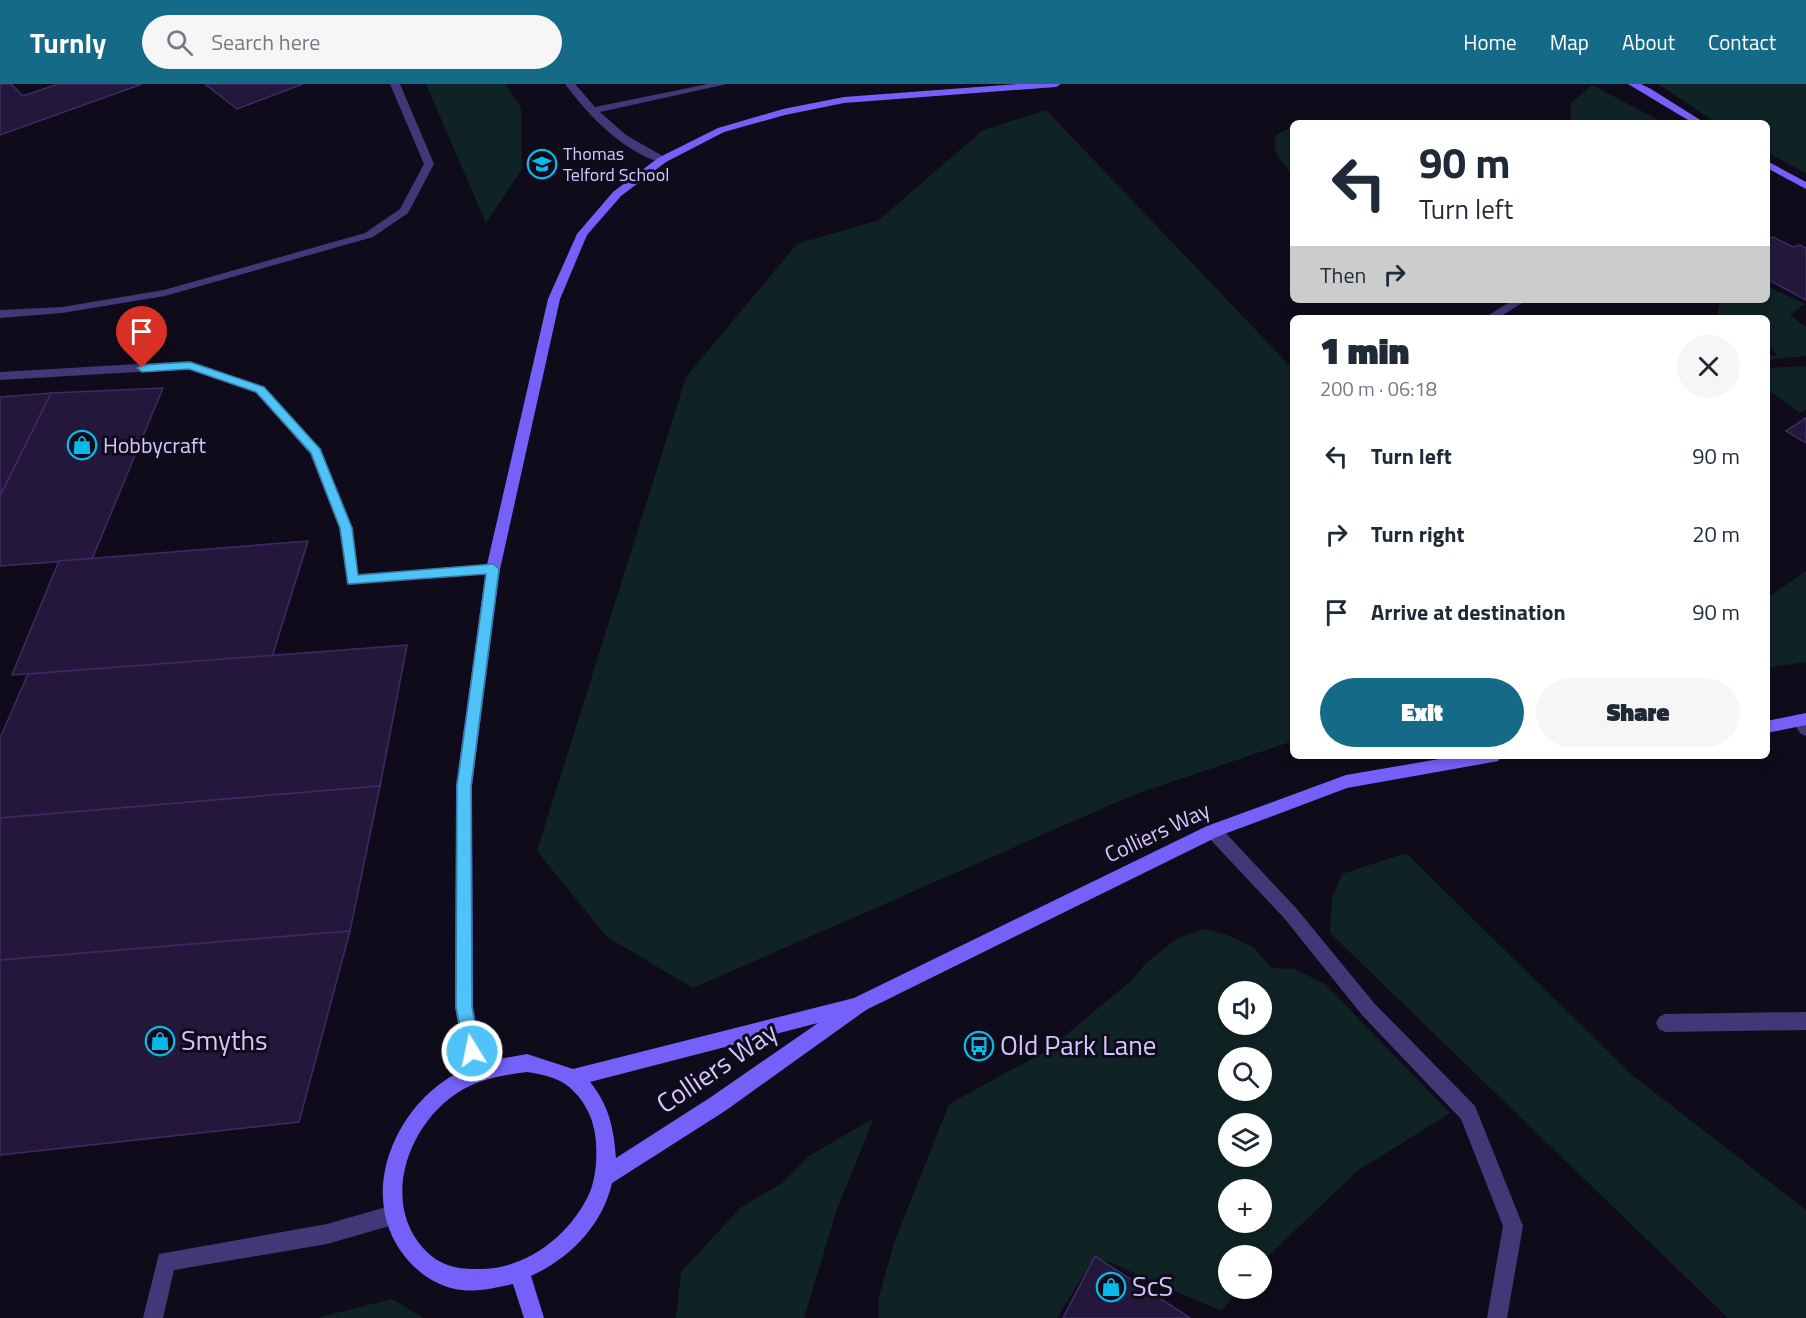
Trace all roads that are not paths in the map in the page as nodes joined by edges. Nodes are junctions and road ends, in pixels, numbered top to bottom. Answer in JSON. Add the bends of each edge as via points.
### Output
{"nodes":[{"id":1,"x":395,"y":84,"type":"edge"},
{"id":2,"x":570,"y":84,"type":"edge"},
{"id":3,"x":722,"y":84,"type":"edge"},
{"id":4,"x":1056,"y":84,"type":"edge"},
{"id":5,"x":1632,"y":84,"type":"edge"},
{"id":6,"x":960,"y":88,"type":"edge"},
{"id":7,"x":1645,"y":88,"type":"edge"},
{"id":8,"x":591,"y":111,"type":"junction"},
{"id":9,"x":1695,"y":120,"type":"edge"},
{"id":10,"x":662,"y":160,"type":"junction"},
{"id":11,"x":1770,"y":166,"type":"edge"},
{"id":12,"x":1806,"y":186,"type":"edge"},
{"id":13,"x":1516,"y":303,"type":"edge"},
{"id":14,"x":0,"y":314,"type":"edge"},
{"id":15,"x":1495,"y":315,"type":"edge"},
{"id":16,"x":0,"y":376,"type":"edge"},
{"id":17,"x":493,"y":569,"type":"junction"},
{"id":18,"x":1804,"y":723,"type":"edge"},
{"id":19,"x":1770,"y":727,"type":"edge"},
{"id":20,"x":1476,"y":759,"type":"edge"},
{"id":21,"x":1213,"y":831,"type":"junction"},
{"id":22,"x":860,"y":1004,"type":"junction"},
{"id":23,"x":1806,"y":1021,"type":"edge"},
{"id":24,"x":1665,"y":1023,"type":"dead end"},
{"id":25,"x":476,"y":1073,"type":"junction"},
{"id":26,"x":571,"y":1078,"type":"junction"},
{"id":27,"x":605,"y":1176,"type":"junction"},
{"id":28,"x":393,"y":1215,"type":"junction"},
{"id":29,"x":520,"y":1273,"type":"junction"},
{"id":30,"x":153,"y":1318,"type":"edge"},
{"id":31,"x":534,"y":1318,"type":"edge"},
{"id":32,"x":1497,"y":1318,"type":"edge"}],
"edges":[{"from":1,"to":14,"type":"lane","via":[[429,164],[404,211],[369,235],[165,293],[62,310]]},
{"from":2,"to":8,"type":"lane"},
{"from":3,"to":8,"type":"lane"},
{"from":4,"to":6,"type":"street"},
{"from":5,"to":7,"type":"street"},
{"from":6,"to":10,"type":"street","via":[[844,100],[783,112],[721,130]]},
{"from":7,"to":9,"type":"street"},
{"from":8,"to":10,"type":"lane","via":[[639,150]]},
{"from":10,"to":17,"type":"street","via":[[617,194],[582,234],[554,299]]},
{"from":11,"to":12,"type":"street"},
{"from":13,"to":15,"type":"lane"},
{"from":16,"to":17,"type":"lane","via":[[190,366],[260,390],[316,452],[346,528],[352,580]]},
{"from":17,"to":25,"type":"street","via":[[464,786],[464,1007]]},
{"from":18,"to":19,"type":"street"},
{"from":20,"to":21,"type":"street","name":"Colliers Way","via":[[1346,782]]},
{"from":21,"to":22,"type":"street","name":"Colliers Way"},
{"from":21,"to":32,"type":"lane","via":[[1290,913],[1368,1009],[1468,1113],[1512,1226]]},
{"from":22,"to":26,"type":"street","name":"Colliers Way"},
{"from":22,"to":27,"type":"street","name":"Colliers Way","via":[[718,1104]]},
{"from":23,"to":24,"type":"lane"},
{"from":25,"to":26,"type":"street","via":[[501,1065],[527,1063]]},
{"from":25,"to":28,"type":"street","via":[[445,1090],[419,1116],[401,1147],[392,1181]]},
{"from":26,"to":27,"type":"street","via":[[590,1096],[602,1119],[608,1147]]},
{"from":27,"to":29,"type":"street","via":[[594,1207],[575,1234],[550,1257]]},
{"from":28,"to":29,"type":"street","via":[[405,1244],[426,1266],[454,1278],[486,1281]]},
{"from":28,"to":30,"type":"lane","via":[[327,1234],[166,1261]]},
{"from":29,"to":31,"type":"street"}]}
